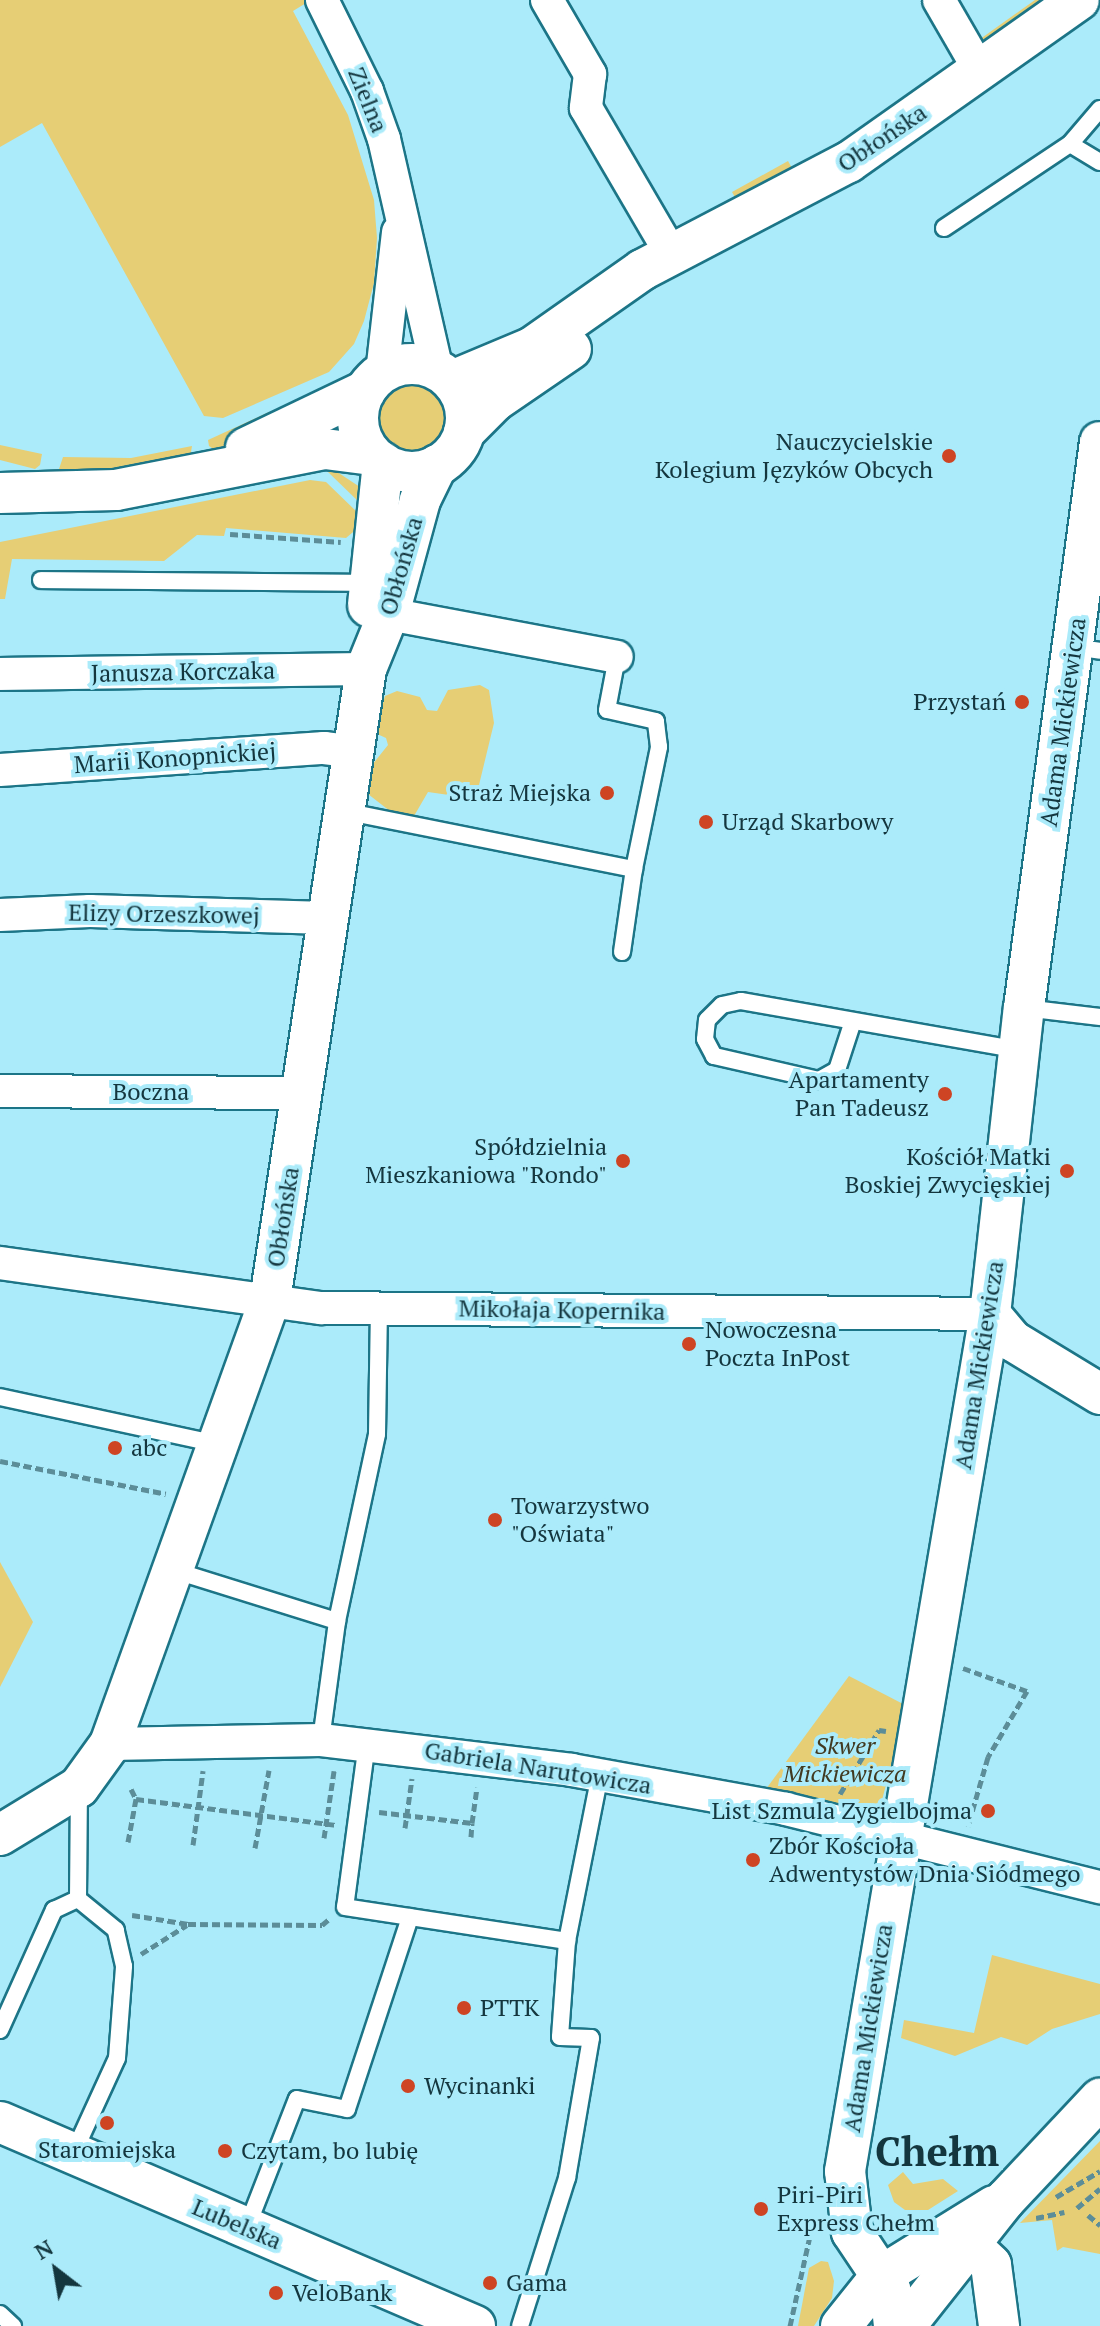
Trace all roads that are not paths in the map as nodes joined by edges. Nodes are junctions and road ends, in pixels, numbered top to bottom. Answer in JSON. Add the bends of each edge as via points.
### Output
{"nodes":[{"id":1,"x":322,"y":0,"type":"edge"},
{"id":2,"x":547,"y":0,"type":"edge"},
{"id":3,"x":939,"y":0,"type":"edge"},
{"id":4,"x":1079,"y":0,"type":"edge"},
{"id":5,"x":980,"y":71,"type":"junction"},
{"id":6,"x":1100,"y":109,"type":"edge"},
{"id":7,"x":1070,"y":144,"type":"junction"},
{"id":8,"x":1100,"y":162,"type":"edge"},
{"id":9,"x":401,"y":205,"type":"junction"},
{"id":10,"x":944,"y":228,"type":"dead end"},
{"id":11,"x":672,"y":255,"type":"junction"},
{"id":12,"x":444,"y":375,"type":"junction"},
{"id":13,"x":373,"y":382,"type":"junction"},
{"id":14,"x":464,"y":432,"type":"junction"},
{"id":15,"x":1100,"y":442,"type":"edge"},
{"id":16,"x":378,"y":459,"type":"junction"},
{"id":17,"x":437,"y":465,"type":"junction"},
{"id":18,"x":217,"y":469,"type":"junction"},
{"id":19,"x":0,"y":493,"type":"edge"},
{"id":20,"x":41,"y":580,"type":"dead end"},
{"id":21,"x":381,"y":598,"type":"junction"},
{"id":22,"x":1086,"y":649,"type":"edge"},
{"id":23,"x":617,"y":657,"type":"joint"},
{"id":24,"x":366,"y":669,"type":"junction"},
{"id":25,"x":0,"y":674,"type":"edge"},
{"id":26,"x":350,"y":751,"type":"junction"},
{"id":27,"x":0,"y":770,"type":"edge"},
{"id":28,"x":342,"y":811,"type":"junction"},
{"id":29,"x":634,"y":869,"type":"junction"},
{"id":30,"x":0,"y":915,"type":"edge"},
{"id":31,"x":327,"y":918,"type":"junction"},
{"id":32,"x":622,"y":952,"type":"dead end"},
{"id":33,"x":1024,"y":1008,"type":"junction"},
{"id":34,"x":1100,"y":1017,"type":"edge"},
{"id":35,"x":853,"y":1021,"type":"junction"},
{"id":36,"x":1020,"y":1050,"type":"junction"},
{"id":37,"x":0,"y":1091,"type":"edge"},
{"id":38,"x":303,"y":1093,"type":"junction"},
{"id":39,"x":0,"y":1263,"type":"edge"},
{"id":40,"x":270,"y":1300,"type":"junction"},
{"id":41,"x":379,"y":1308,"type":"junction"},
{"id":42,"x":990,"y":1314,"type":"junction"},
{"id":43,"x":1100,"y":1394,"type":"edge"},
{"id":44,"x":0,"y":1397,"type":"edge"},
{"id":45,"x":219,"y":1444,"type":"junction"},
{"id":46,"x":173,"y":1570,"type":"junction"},
{"id":47,"x":337,"y":1621,"type":"junction"},
{"id":48,"x":367,"y":1743,"type":"junction"},
{"id":49,"x":110,"y":1744,"type":"junction"},
{"id":50,"x":328,"y":1751,"type":"junction"},
{"id":51,"x":79,"y":1787,"type":"junction"},
{"id":52,"x":597,"y":1790,"type":"dead end"},
{"id":53,"x":0,"y":1835,"type":"edge"},
{"id":54,"x":898,"y":1835,"type":"junction"},
{"id":55,"x":1100,"y":1887,"type":"edge"},
{"id":56,"x":78,"y":1899,"type":"junction"},
{"id":57,"x":410,"y":1917,"type":"junction"},
{"id":58,"x":567,"y":1941,"type":"junction"},
{"id":59,"x":0,"y":2030,"type":"edge"},
{"id":60,"x":1100,"y":2099,"type":"edge"},
{"id":61,"x":0,"y":2122,"type":"edge"},
{"id":62,"x":73,"y":2153,"type":"junction"},
{"id":63,"x":830,"y":2207,"type":"junction"},
{"id":64,"x":1018,"y":2210,"type":"junction"},
{"id":65,"x":246,"y":2228,"type":"junction"},
{"id":66,"x":972,"y":2247,"type":"junction"},
{"id":67,"x":922,"y":2248,"type":"junction"},
{"id":68,"x":881,"y":2276,"type":"junction"},
{"id":69,"x":0,"y":2314,"type":"edge"},
{"id":70,"x":429,"y":2317,"type":"edge"},
{"id":71,"x":13,"y":2326,"type":"edge"},
{"id":72,"x":475,"y":2326,"type":"edge"},
{"id":73,"x":520,"y":2326,"type":"edge"},
{"id":74,"x":841,"y":2326,"type":"edge"},
{"id":75,"x":894,"y":2326,"type":"edge"},
{"id":76,"x":905,"y":2326,"type":"edge"},
{"id":77,"x":999,"y":2326,"type":"edge"}],
"edges":[{"from":1,"to":9,"type":"street","name":"Zielna","via":[[367,91]]},
{"from":2,"to":11,"type":"street","via":[[590,74],[586,108]]},
{"from":3,"to":5,"type":"street"},
{"from":4,"to":5,"type":"street","name":"Obłońska"},
{"from":5,"to":11,"type":"street","name":"Obłońska","via":[[849,162]]},
{"from":6,"to":7,"type":"lane"},
{"from":7,"to":8,"type":"lane"},
{"from":7,"to":10,"type":"lane"},
{"from":9,"to":12,"type":"street","name":"Zielna"},
{"from":9,"to":13,"type":"street","name":"Zielna"},
{"from":11,"to":12,"type":"street","name":"Obłońska","via":[[531,348]]},
{"from":11,"to":14,"type":"street","name":"Obłońska","via":[[590,333],[477,416]]},
{"from":12,"to":13,"type":"street","via":[[409,364]]},
{"from":12,"to":14,"type":"street","via":[[466,414]]},
{"from":13,"to":16,"type":"street","via":[[358,424]]},
{"from":13,"to":18,"type":"street","via":[[253,443]]},
{"from":14,"to":17,"type":"street","via":[[458,446]]},
{"from":15,"to":22,"type":"street","name":"Adama Mickiewicza"},
{"from":16,"to":17,"type":"street","via":[[410,471]]},
{"from":16,"to":18,"type":"street","via":[[325,449]]},
{"from":16,"to":21,"type":"street","name":"Obłońska"},
{"from":17,"to":21,"type":"street","name":"Obłońska"},
{"from":18,"to":19,"type":"street","via":[[116,490]]},
{"from":20,"to":21,"type":"lane"},
{"from":21,"to":23,"type":"street"},
{"from":21,"to":24,"type":"street","name":"Obłońska"},
{"from":22,"to":33,"type":"street","name":"Adama Mickiewicza"},
{"from":23,"to":29,"type":"lane","via":[[607,710],[656,721],[659,747]]},
{"from":24,"to":25,"type":"street","name":"Janusza Korczaka"},
{"from":24,"to":26,"type":"street","name":"Obłońska"},
{"from":26,"to":27,"type":"street","name":"Marii Konopnickiej","via":[[324,748]]},
{"from":26,"to":28,"type":"street","name":"Obłońska"},
{"from":28,"to":29,"type":"lane"},
{"from":28,"to":31,"type":"street","name":"Obłońska"},
{"from":29,"to":32,"type":"lane"},
{"from":30,"to":31,"type":"street","name":"Elizy Orzeszkowej","via":[[90,911]]},
{"from":31,"to":38,"type":"street","name":"Obłońska"},
{"from":33,"to":34,"type":"lane"},
{"from":33,"to":36,"type":"street","name":"Adama Mickiewicza"},
{"from":35,"to":35,"type":"lane","via":[[741,1001],[722,1005],[707,1020],[705,1039],[714,1056],[819,1080],[837,1070]]},
{"from":35,"to":36,"type":"lane"},
{"from":36,"to":42,"type":"street","name":"Adama Mickiewicza"},
{"from":37,"to":38,"type":"street","name":"Boczna"},
{"from":38,"to":40,"type":"street","name":"Obłońska"},
{"from":39,"to":40,"type":"street","name":"Mikołaja Kopernika"},
{"from":40,"to":41,"type":"street","name":"Mikołaja Kopernika","via":[[321,1308]]},
{"from":40,"to":45,"type":"street","name":"Obłońska"},
{"from":41,"to":42,"type":"street","name":"Mikołaja Kopernika"},
{"from":41,"to":47,"type":"lane","via":[[377,1434]]},
{"from":42,"to":43,"type":"street","via":[[1013,1341]]},
{"from":42,"to":54,"type":"street","name":"Adama Mickiewicza"},
{"from":44,"to":45,"type":"lane"},
{"from":45,"to":46,"type":"street","name":"Obłońska"},
{"from":46,"to":47,"type":"lane"},
{"from":46,"to":49,"type":"street","name":"Obłońska"},
{"from":47,"to":50,"type":"lane"},
{"from":48,"to":50,"type":"street","name":"Gabriela Narutowicza"},
{"from":48,"to":54,"type":"street","name":"Gabriela Narutowicza","via":[[572,1770]]},
{"from":48,"to":57,"type":"lane","via":[[345,1907]]},
{"from":49,"to":50,"type":"street","name":"Gabriela Narutowicza"},
{"from":49,"to":51,"type":"street"},
{"from":51,"to":53,"type":"street"},
{"from":51,"to":56,"type":"lane"},
{"from":52,"to":58,"type":"lane"},
{"from":54,"to":55,"type":"street","name":"Gabriela Narutowicza"},
{"from":54,"to":63,"type":"street","name":"Adama Mickiewicza","via":[[845,2171]]},
{"from":56,"to":59,"type":"lane","via":[[54,1910]]},
{"from":56,"to":62,"type":"lane","via":[[116,1930],[124,1966],[117,2058]]},
{"from":57,"to":58,"type":"lane"},
{"from":57,"to":65,"type":"lane","via":[[347,2109],[297,2099]]},
{"from":58,"to":73,"type":"lane","via":[[560,2037],[591,2038],[567,2178]]},
{"from":60,"to":64,"type":"street"},
{"from":61,"to":62,"type":"street","name":"Lubelska"},
{"from":62,"to":65,"type":"street","name":"Lubelska"},
{"from":63,"to":67,"type":"street","via":[[882,2237]]},
{"from":63,"to":68,"type":"street","name":"Adama Mickiewicza"},
{"from":64,"to":66,"type":"street"},
{"from":64,"to":67,"type":"street"},
{"from":65,"to":70,"type":"street","name":"Lubelska"},
{"from":66,"to":67,"type":"street"},
{"from":66,"to":76,"type":"street"},
{"from":66,"to":77,"type":"street","via":[[991,2265]]},
{"from":67,"to":68,"type":"street"},
{"from":68,"to":74,"type":"street"},
{"from":68,"to":75,"type":"street","name":"Adama Mickiewicza","via":[[890,2289]]},
{"from":69,"to":71,"type":"lane"},
{"from":70,"to":72,"type":"street","name":"Lubelska"}]}
